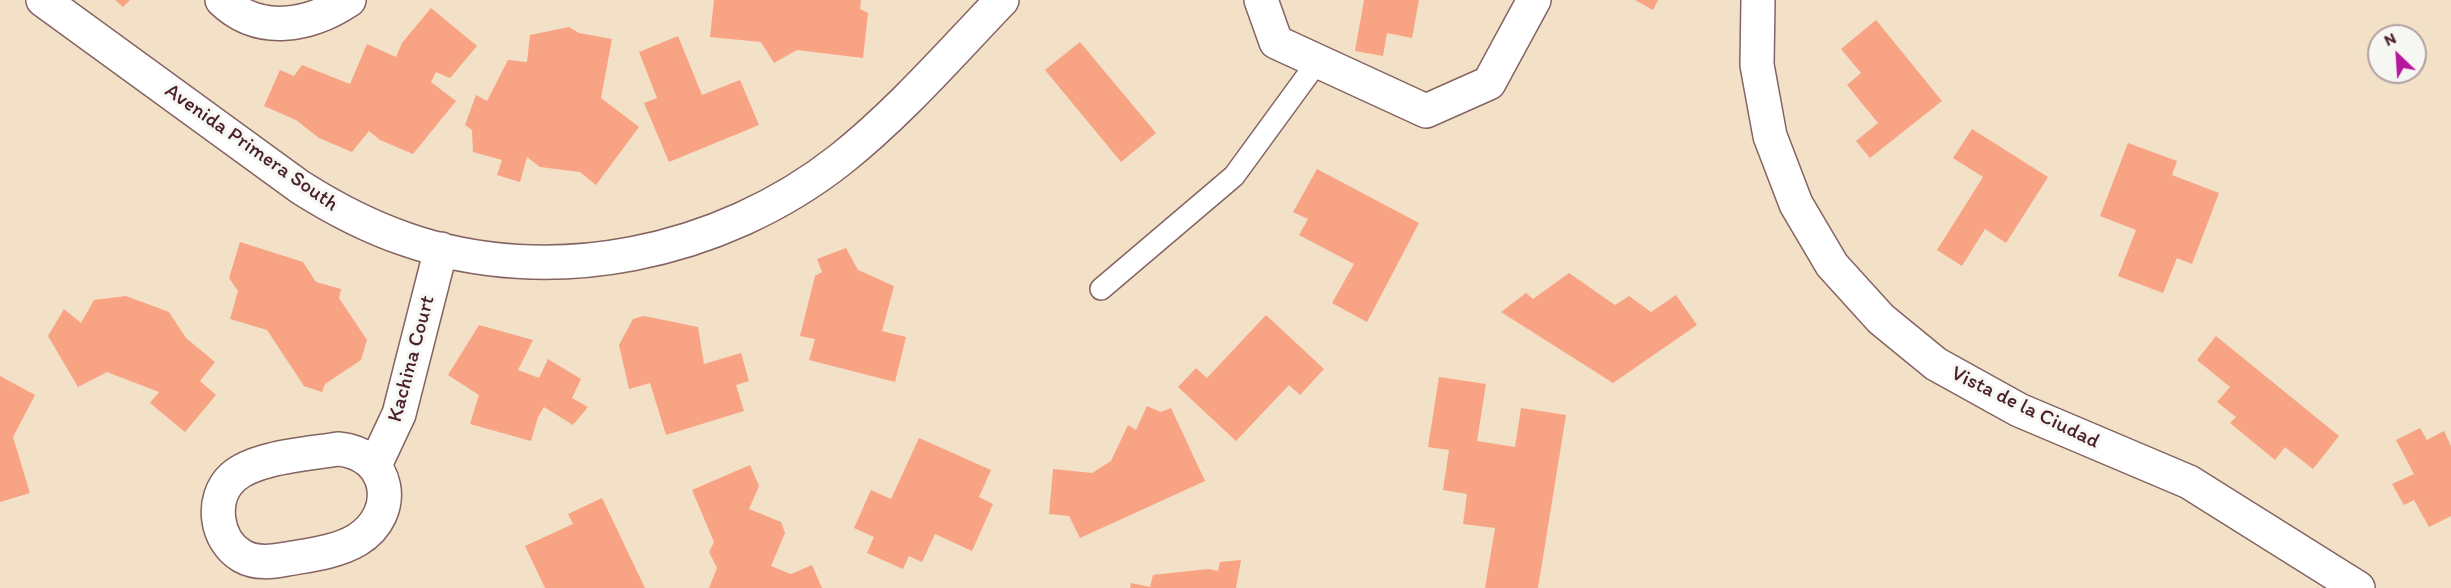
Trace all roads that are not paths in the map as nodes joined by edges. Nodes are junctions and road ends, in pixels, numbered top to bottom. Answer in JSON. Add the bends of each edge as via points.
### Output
{"nodes":[{"id":1,"x":43,"y":0,"type":"edge"},
{"id":2,"x":222,"y":0,"type":"edge"},
{"id":3,"x":349,"y":0,"type":"edge"},
{"id":4,"x":1002,"y":0,"type":"edge"},
{"id":5,"x":1261,"y":0,"type":"edge"},
{"id":6,"x":1534,"y":0,"type":"edge"},
{"id":7,"x":1758,"y":0,"type":"edge"},
{"id":8,"x":1318,"y":61,"type":"junction"},
{"id":9,"x":441,"y":249,"type":"junction"},
{"id":10,"x":1101,"y":289,"type":"dead end"},
{"id":11,"x":375,"y":465,"type":"junction"},
{"id":12,"x":2358,"y":588,"type":"edge"}],
"edges":[{"from":1,"to":9,"type":"street","name":"Avenida Primera South","via":[[324,202],[368,224]]},
{"from":2,"to":3,"type":"street","via":[[240,13],[274,24],[315,19]]},
{"from":4,"to":9,"type":"street","name":"Avenida Primera South","via":[[869,135],[811,181],[744,219],[672,244],[591,260],[515,261]]},
{"from":5,"to":8,"type":"street","via":[[1276,42]]},
{"from":6,"to":8,"type":"street","via":[[1489,83],[1426,111]]},
{"from":7,"to":12,"type":"street","name":"Vista de la Ciudad","via":[[1757,65],[1770,136],[1796,204],[1832,265],[1881,319],[1936,364],[2019,410],[2188,482]]},
{"from":8,"to":10,"type":"lane","via":[[1234,176]]},
{"from":9,"to":11,"type":"street","name":"Kachina Court","via":[[399,414]]},
{"from":11,"to":11,"type":"street","via":[[353,450],[338,449],[247,469],[233,477],[224,490],[218,520],[223,534],[243,557],[258,561],[297,558],[341,548],[364,534],[379,516],[385,490]]}]}
